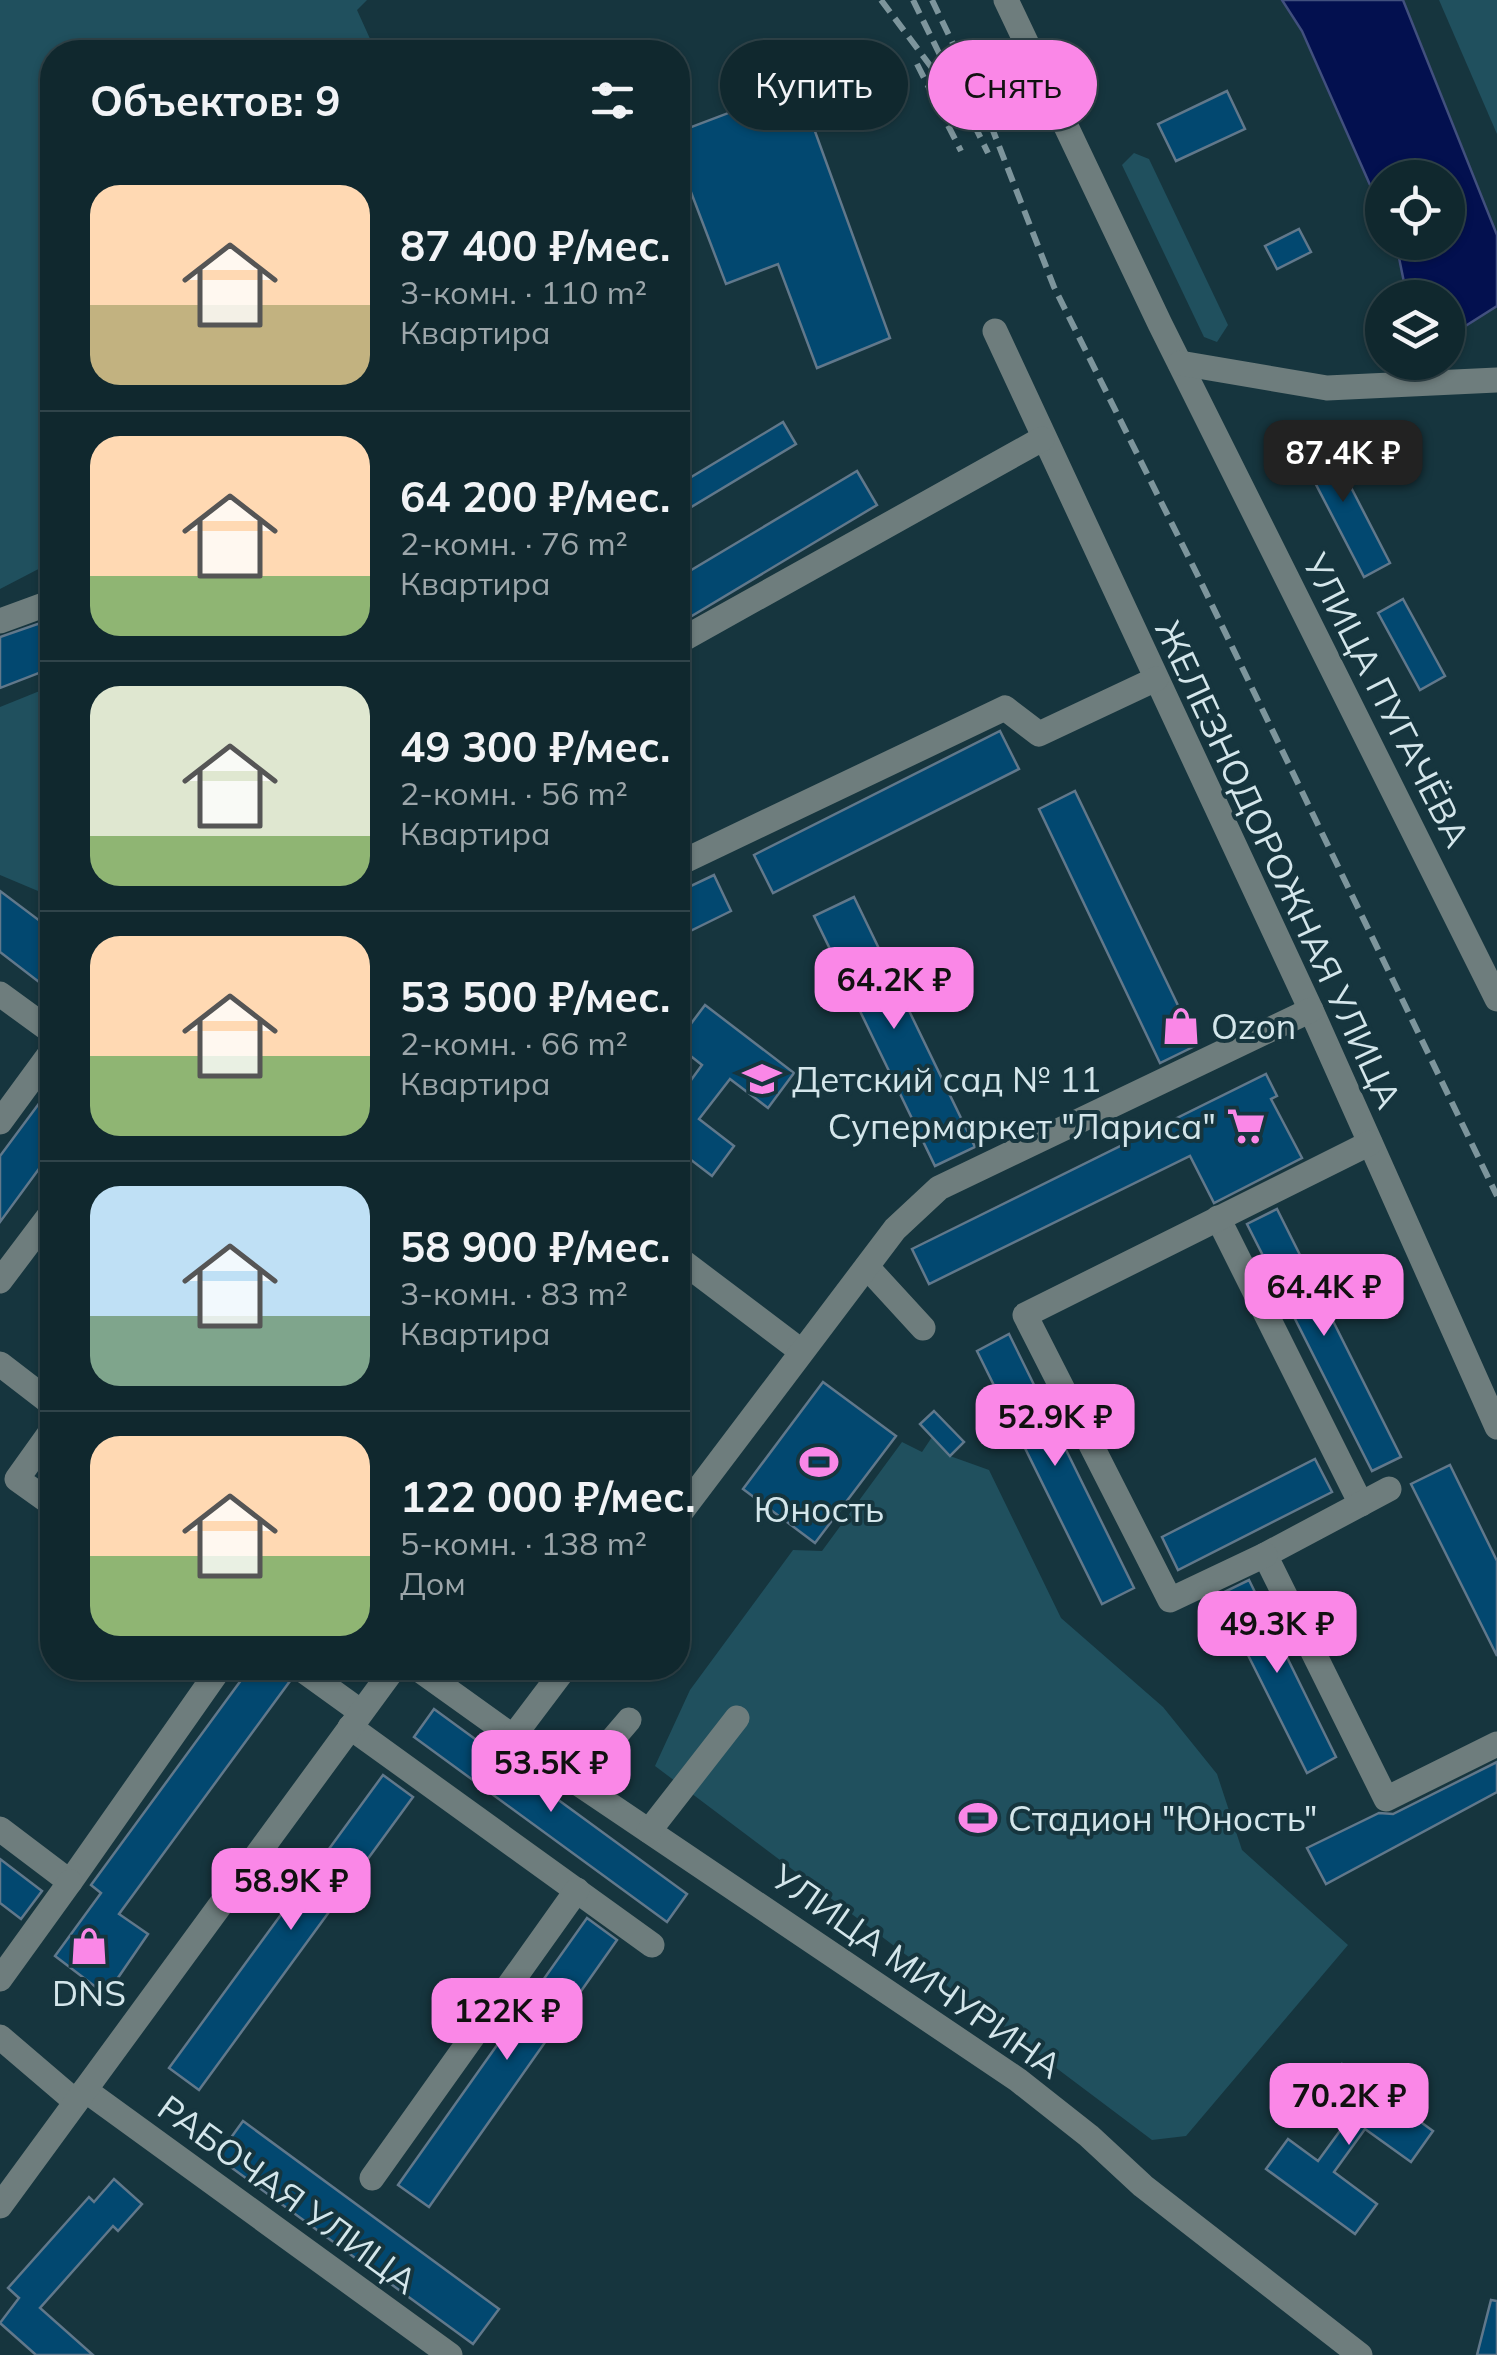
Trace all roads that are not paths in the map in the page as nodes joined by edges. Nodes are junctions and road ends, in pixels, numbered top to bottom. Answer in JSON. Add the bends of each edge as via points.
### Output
{"nodes":[{"id":1,"x":1006,"y":0,"type":"edge"},
{"id":2,"x":995,"y":331,"type":"dead end"},
{"id":3,"x":1180,"y":363,"type":"junction"},
{"id":4,"x":1497,"y":380,"type":"edge"},
{"id":5,"x":1042,"y":439,"type":"junction"},
{"id":6,"x":40,"y":606,"type":"edge"},
{"id":7,"x":0,"y":621,"type":"edge"},
{"id":8,"x":690,"y":635,"type":"edge"},
{"id":9,"x":1156,"y":680,"type":"junction"},
{"id":10,"x":690,"y":858,"type":"edge"},
{"id":11,"x":0,"y":994,"type":"edge"},
{"id":12,"x":1497,"y":999,"type":"edge"},
{"id":13,"x":1311,"y":1010,"type":"junction"},
{"id":14,"x":40,"y":1023,"type":"edge"},
{"id":15,"x":40,"y":1067,"type":"edge"},
{"id":16,"x":0,"y":1122,"type":"edge"},
{"id":17,"x":1370,"y":1143,"type":"junction"},
{"id":18,"x":1218,"y":1218,"type":"junction"},
{"id":19,"x":40,"y":1228,"type":"edge"},
{"id":20,"x":867,"y":1266,"type":"junction"},
{"id":21,"x":690,"y":1267,"type":"edge"},
{"id":22,"x":0,"y":1281,"type":"edge"},
{"id":23,"x":922,"y":1328,"type":"dead end"},
{"id":24,"x":801,"y":1351,"type":"junction"},
{"id":25,"x":0,"y":1364,"type":"edge"},
{"id":26,"x":40,"y":1395,"type":"edge"},
{"id":27,"x":1497,"y":1428,"type":"edge"},
{"id":28,"x":40,"y":1446,"type":"edge"},
{"id":29,"x":1389,"y":1489,"type":"dead end"},
{"id":30,"x":40,"y":1495,"type":"edge"},
{"id":31,"x":690,"y":1500,"type":"edge"},
{"id":32,"x":1362,"y":1504,"type":"junction"},
{"id":33,"x":1264,"y":1556,"type":"junction"},
{"id":34,"x":212,"y":1680,"type":"edge"},
{"id":35,"x":313,"y":1680,"type":"edge"},
{"id":36,"x":385,"y":1680,"type":"edge"},
{"id":37,"x":434,"y":1680,"type":"edge"},
{"id":38,"x":555,"y":1680,"type":"edge"},
{"id":39,"x":736,"y":1718,"type":"dead end"},
{"id":40,"x":356,"y":1720,"type":"junction"},
{"id":41,"x":628,"y":1720,"type":"dead end"},
{"id":42,"x":512,"y":1737,"type":"junction"},
{"id":43,"x":1497,"y":1744,"type":"edge"},
{"id":44,"x":576,"y":1782,"type":"junction"},
{"id":45,"x":0,"y":1829,"type":"edge"},
{"id":46,"x":649,"y":1831,"type":"junction"},
{"id":47,"x":70,"y":1882,"type":"junction"},
{"id":48,"x":577,"y":1890,"type":"junction"},
{"id":49,"x":652,"y":1945,"type":"dead end"},
{"id":50,"x":0,"y":1978,"type":"edge"},
{"id":51,"x":0,"y":2038,"type":"edge"},
{"id":52,"x":81,"y":2096,"type":"junction"},
{"id":53,"x":372,"y":2178,"type":"dead end"},
{"id":54,"x":0,"y":2206,"type":"edge"},
{"id":55,"x":450,"y":2355,"type":"edge"},
{"id":56,"x":1360,"y":2355,"type":"edge"}],
"edges":[{"from":1,"to":3,"type":"street","name":"УЛИЦА ПУГАЧЁВА"},
{"from":2,"to":5,"type":"street","name":"ЖЕЛЕЗНОДОРОЖНАЯ УЛИЦА"},
{"from":3,"to":4,"type":"street","via":[[1327,388]]},
{"from":3,"to":12,"type":"street","name":"УЛИЦА ПУГАЧЁВА"},
{"from":5,"to":8,"type":"street"},
{"from":5,"to":9,"type":"street","name":"ЖЕЛЕЗНОДОРОЖНАЯ УЛИЦА"},
{"from":6,"to":7,"type":"street"},
{"from":9,"to":10,"type":"street","via":[[1039,734],[1005,708]]},
{"from":9,"to":13,"type":"street","name":"ЖЕЛЕЗНОДОРОЖНАЯ УЛИЦА"},
{"from":11,"to":14,"type":"street"},
{"from":13,"to":17,"type":"street","name":"ЖЕЛЕЗНОДОРОЖНАЯ УЛИЦА"},
{"from":13,"to":20,"type":"street","via":[[940,1188]]},
{"from":15,"to":16,"type":"street"},
{"from":17,"to":18,"type":"street"},
{"from":17,"to":27,"type":"street","name":"ЖЕЛЕЗНОДОРОЖНАЯ УЛИЦА"},
{"from":18,"to":32,"type":"street"},
{"from":18,"to":33,"type":"street","via":[[1025,1315],[1170,1600]]},
{"from":19,"to":22,"type":"street"},
{"from":20,"to":23,"type":"street"},
{"from":20,"to":24,"type":"street"},
{"from":21,"to":24,"type":"street"},
{"from":24,"to":31,"type":"street"},
{"from":25,"to":26,"type":"street"},
{"from":28,"to":30,"type":"street","via":[[17,1478]]},
{"from":29,"to":32,"type":"street"},
{"from":32,"to":33,"type":"street"},
{"from":33,"to":43,"type":"street","via":[[1386,1799]]},
{"from":34,"to":47,"type":"street"},
{"from":35,"to":40,"type":"street"},
{"from":36,"to":40,"type":"street"},
{"from":37,"to":42,"type":"street","name":"УЛИЦА МИЧУРИНА"},
{"from":38,"to":42,"type":"street"},
{"from":39,"to":46,"type":"street"},
{"from":40,"to":48,"type":"street"},
{"from":40,"to":52,"type":"street"},
{"from":41,"to":44,"type":"street"},
{"from":42,"to":44,"type":"street","name":"УЛИЦА МИЧУРИНА"},
{"from":44,"to":46,"type":"street","name":"УЛИЦА МИЧУРИНА"},
{"from":45,"to":47,"type":"street"},
{"from":46,"to":56,"type":"street","name":"УЛИЦА МИЧУРИНА","via":[[1018,2080]]},
{"from":47,"to":50,"type":"street"},
{"from":48,"to":49,"type":"street"},
{"from":48,"to":53,"type":"street"},
{"from":51,"to":52,"type":"street","name":"РАБОЧАЯ УЛИЦА"},
{"from":52,"to":54,"type":"street"},
{"from":52,"to":55,"type":"street","name":"РАБОЧАЯ УЛИЦА"}]}
